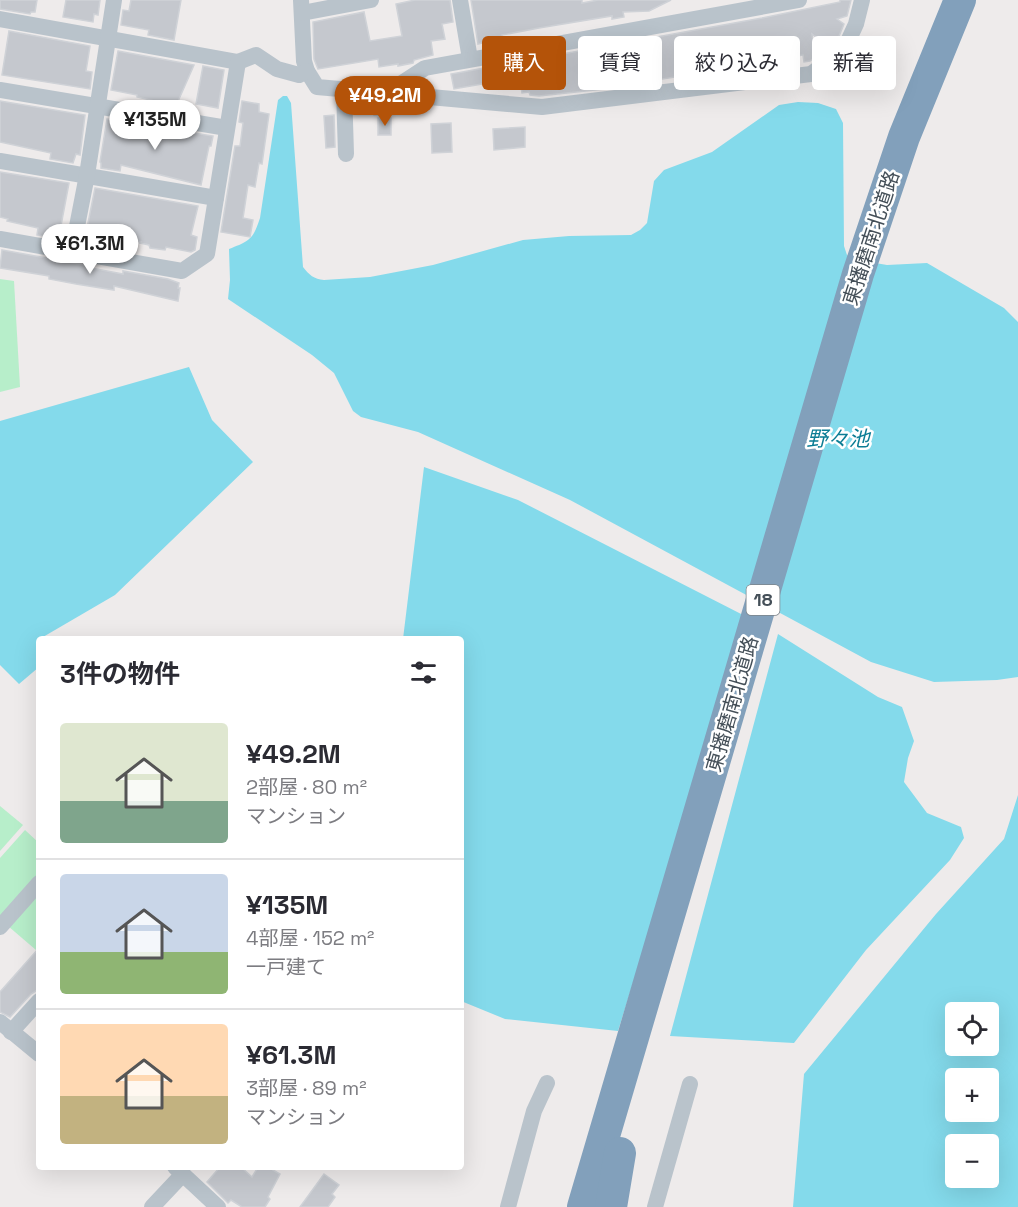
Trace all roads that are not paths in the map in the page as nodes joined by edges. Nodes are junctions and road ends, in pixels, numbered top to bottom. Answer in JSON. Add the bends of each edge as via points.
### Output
{"nodes":[{"id":1,"x":114,"y":0,"type":"edge"},
{"id":2,"x":371,"y":0,"type":"edge"},
{"id":3,"x":460,"y":0,"type":"edge"},
{"id":4,"x":799,"y":0,"type":"edge"},
{"id":5,"x":862,"y":0,"type":"edge"},
{"id":6,"x":960,"y":0,"type":"edge"},
{"id":7,"x":976,"y":0,"type":"edge"},
{"id":8,"x":301,"y":6,"type":"edge"},
{"id":9,"x":735,"y":6,"type":"edge"},
{"id":10,"x":0,"y":19,"type":"edge"},
{"id":11,"x":108,"y":37,"type":"junction"},
{"id":12,"x":470,"y":59,"type":"junction"},
{"id":13,"x":238,"y":62,"type":"junction"},
{"id":14,"x":307,"y":71,"type":"junction"},
{"id":15,"x":0,"y":90,"type":"edge"},
{"id":16,"x":344,"y":90,"type":"junction"},
{"id":17,"x":395,"y":95,"type":"junction"},
{"id":18,"x":98,"y":106,"type":"junction"},
{"id":19,"x":227,"y":128,"type":"junction"},
{"id":20,"x":346,"y":154,"type":"dead end"},
{"id":21,"x":0,"y":161,"type":"edge"},
{"id":22,"x":87,"y":176,"type":"junction"},
{"id":23,"x":216,"y":198,"type":"junction"},
{"id":24,"x":0,"y":239,"type":"edge"},
{"id":25,"x":72,"y":252,"type":"junction"},
{"id":26,"x":36,"y":886,"type":"edge"},
{"id":27,"x":0,"y":927,"type":"edge"},
{"id":28,"x":36,"y":1002,"type":"edge"},
{"id":29,"x":6,"y":1027,"type":"edge"},
{"id":30,"x":36,"y":1052,"type":"edge"},
{"id":31,"x":690,"y":1084,"type":"dead end"},
{"id":32,"x":538,"y":1092,"type":"dead end"},
{"id":33,"x":610,"y":1152,"type":"junction"},
{"id":34,"x":179,"y":1170,"type":"edge"},
{"id":35,"x":152,"y":1207,"type":"edge"},
{"id":36,"x":218,"y":1207,"type":"edge"},
{"id":37,"x":508,"y":1207,"type":"edge"},
{"id":38,"x":577,"y":1207,"type":"edge"},
{"id":39,"x":583,"y":1207,"type":"edge"},
{"id":40,"x":604,"y":1207,"type":"edge"},
{"id":41,"x":611,"y":1207,"type":"edge"},
{"id":42,"x":655,"y":1207,"type":"edge"}],
"edges":[{"from":1,"to":11,"type":"street"},
{"from":2,"to":8,"type":"street"},
{"from":3,"to":12,"type":"street"},
{"from":4,"to":9,"type":"street"},
{"from":5,"to":17,"type":"street","via":[[845,48],[811,74],[542,107]]},
{"from":6,"to":33,"type":"highway","name":"東播磨南北道路","number":"18","via":[[904,137],[858,274]]},
{"from":7,"to":33,"type":"highway","name":"東播磨南北道路","number":"18","via":[[918,142],[871,279],[703,856]]},
{"from":8,"to":14,"type":"street"},
{"from":9,"to":12,"type":"street"},
{"from":10,"to":11,"type":"street"},
{"from":11,"to":13,"type":"street"},
{"from":11,"to":18,"type":"street"},
{"from":12,"to":17,"type":"street","via":[[426,68],[399,85]]},
{"from":13,"to":14,"type":"street","via":[[256,56],[277,69],[299,75]]},
{"from":13,"to":19,"type":"street"},
{"from":14,"to":16,"type":"street","via":[[317,87]]},
{"from":15,"to":18,"type":"street"},
{"from":16,"to":17,"type":"street"},
{"from":16,"to":20,"type":"street"},
{"from":18,"to":19,"type":"street"},
{"from":18,"to":22,"type":"street"},
{"from":19,"to":23,"type":"street"},
{"from":21,"to":22,"type":"street"},
{"from":22,"to":23,"type":"street"},
{"from":22,"to":25,"type":"street"},
{"from":23,"to":25,"type":"street","via":[[207,254],[182,271]]},
{"from":24,"to":25,"type":"street"},
{"from":26,"to":27,"type":"street"},
{"from":28,"to":29,"type":"street"},
{"from":29,"to":30,"type":"street"},
{"from":31,"to":42,"type":"street"},
{"from":32,"to":37,"type":"street"},
{"from":33,"to":38,"type":"highway","number":"18"},
{"from":33,"to":39,"type":"highway","name":"東播磨南北道路","number":"18"},
{"from":33,"to":40,"type":"highway","name":"東播磨南北道路","number":"18"},
{"from":33,"to":41,"type":"highway","number":"18"},
{"from":34,"to":35,"type":"street"},
{"from":34,"to":36,"type":"street"}]}
